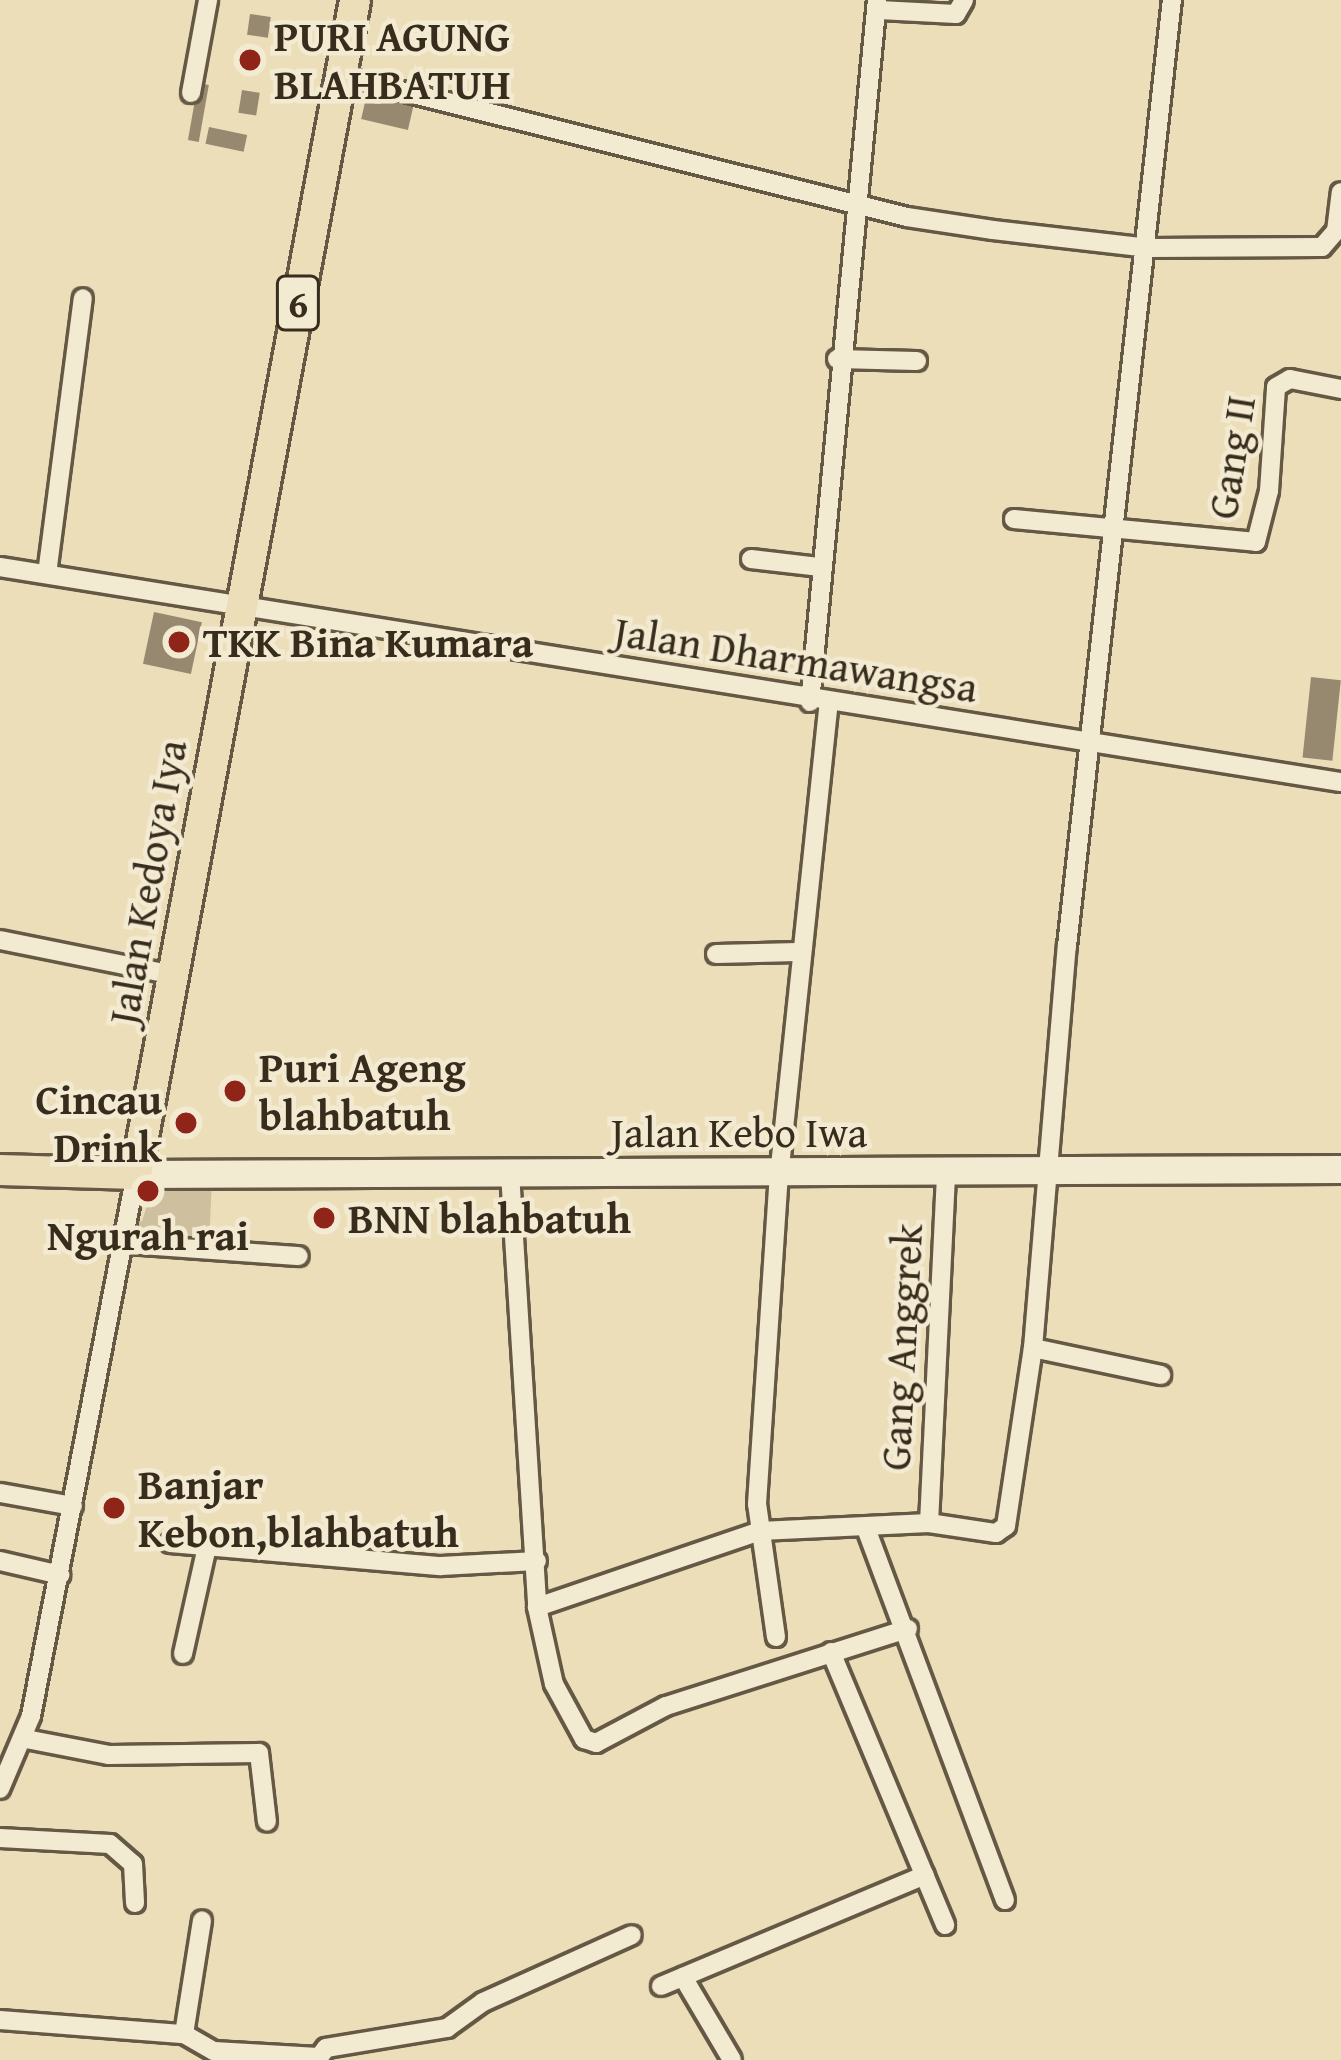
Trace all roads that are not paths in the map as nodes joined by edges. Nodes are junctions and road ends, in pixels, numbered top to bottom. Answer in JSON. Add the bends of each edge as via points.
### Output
{"nodes":[{"id":1,"x":208,"y":0,"type":"edge"},
{"id":2,"x":355,"y":0,"type":"edge"},
{"id":3,"x":964,"y":0,"type":"edge"},
{"id":4,"x":1172,"y":0,"type":"edge"},
{"id":5,"x":875,"y":3,"type":"edge"},
{"id":6,"x":340,"y":76,"type":"junction"},
{"id":7,"x":190,"y":93,"type":"dead end"},
{"id":8,"x":1341,"y":192,"type":"edge"},
{"id":9,"x":852,"y":204,"type":"junction"},
{"id":10,"x":1334,"y":244,"type":"edge"},
{"id":11,"x":1149,"y":248,"type":"junction"},
{"id":12,"x":82,"y":298,"type":"dead end"},
{"id":13,"x":837,"y":359,"type":"junction"},
{"id":14,"x":916,"y":361,"type":"dead end"},
{"id":15,"x":1341,"y":389,"type":"edge"},
{"id":16,"x":1014,"y":519,"type":"dead end"},
{"id":17,"x":1118,"y":533,"type":"junction"},
{"id":18,"x":751,"y":559,"type":"dead end"},
{"id":19,"x":0,"y":567,"type":"edge"},
{"id":20,"x":819,"y":567,"type":"junction"},
{"id":21,"x":47,"y":574,"type":"junction"},
{"id":22,"x":241,"y":607,"type":"junction"},
{"id":23,"x":819,"y":704,"type":"junction"},
{"id":24,"x":1089,"y":739,"type":"junction"},
{"id":25,"x":1341,"y":782,"type":"edge"},
{"id":26,"x":0,"y":940,"type":"edge"},
{"id":27,"x":800,"y":952,"type":"junction"},
{"id":28,"x":716,"y":954,"type":"dead end"},
{"id":29,"x":173,"y":975,"type":"junction"},
{"id":30,"x":1341,"y":1168,"type":"edge"},
{"id":31,"x":0,"y":1170,"type":"edge"},
{"id":32,"x":510,"y":1173,"type":"junction"},
{"id":33,"x":1046,"y":1173,"type":"junction"},
{"id":34,"x":136,"y":1174,"type":"junction"},
{"id":35,"x":946,"y":1175,"type":"junction"},
{"id":36,"x":779,"y":1176,"type":"junction"},
{"id":37,"x":127,"y":1244,"type":"junction"},
{"id":38,"x":299,"y":1256,"type":"dead end"},
{"id":39,"x":1033,"y":1348,"type":"junction"},
{"id":40,"x":1161,"y":1375,"type":"dead end"},
{"id":41,"x":0,"y":1493,"type":"edge"},
{"id":42,"x":73,"y":1506,"type":"junction"},
{"id":43,"x":929,"y":1523,"type":"junction"},
{"id":44,"x":759,"y":1524,"type":"junction"},
{"id":45,"x":867,"y":1531,"type":"junction"},
{"id":46,"x":170,"y":1543,"type":"dead end"},
{"id":47,"x":208,"y":1547,"type":"junction"},
{"id":48,"x":0,"y":1561,"type":"edge"},
{"id":49,"x":537,"y":1561,"type":"junction"},
{"id":50,"x":60,"y":1575,"type":"junction"},
{"id":51,"x":537,"y":1607,"type":"junction"},
{"id":52,"x":908,"y":1629,"type":"junction"},
{"id":53,"x":776,"y":1637,"type":"dead end"},
{"id":54,"x":831,"y":1652,"type":"junction"},
{"id":55,"x":183,"y":1654,"type":"dead end"},
{"id":56,"x":26,"y":1739,"type":"junction"},
{"id":57,"x":0,"y":1789,"type":"edge"},
{"id":58,"x":266,"y":1822,"type":"dead end"},
{"id":59,"x":0,"y":1838,"type":"edge"},
{"id":60,"x":925,"y":1875,"type":"junction"},
{"id":61,"x":1005,"y":1900,"type":"dead end"},
{"id":62,"x":135,"y":1903,"type":"dead end"},
{"id":63,"x":202,"y":1920,"type":"dead end"},
{"id":64,"x":945,"y":1924,"type":"dead end"},
{"id":65,"x":632,"y":1935,"type":"dead end"},
{"id":66,"x":683,"y":1977,"type":"junction"},
{"id":67,"x":661,"y":1986,"type":"dead end"},
{"id":68,"x":0,"y":2020,"type":"edge"},
{"id":69,"x":184,"y":2034,"type":"junction"},
{"id":70,"x":317,"y":2059,"type":"edge"},
{"id":71,"x":732,"y":2060,"type":"edge"}],
"edges":[{"from":1,"to":7,"type":"street"},
{"from":2,"to":6,"type":"highway","number":"6"},
{"from":3,"to":5,"type":"street","via":[[956,14]]},
{"from":4,"to":11,"type":"street"},
{"from":5,"to":9,"type":"street"},
{"from":6,"to":9,"type":"street"},
{"from":6,"to":22,"type":"highway","number":"6"},
{"from":8,"to":10,"type":"street"},
{"from":9,"to":11,"type":"street"},
{"from":9,"to":13,"type":"street"},
{"from":10,"to":11,"type":"street"},
{"from":11,"to":17,"type":"street"},
{"from":12,"to":21,"type":"street"},
{"from":13,"to":14,"type":"street"},
{"from":13,"to":20,"type":"street"},
{"from":15,"to":17,"type":"street","name":"Gang II","via":[[1290,379],[1276,387],[1266,512],[1256,542]]},
{"from":16,"to":17,"type":"street"},
{"from":17,"to":24,"type":"street"},
{"from":18,"to":20,"type":"street"},
{"from":19,"to":21,"type":"street","name":"Jalan Dharmawangsa"},
{"from":20,"to":23,"type":"street"},
{"from":21,"to":22,"type":"street","name":"Jalan Dharmawangsa"},
{"from":22,"to":23,"type":"street","name":"Jalan Dharmawangsa"},
{"from":22,"to":29,"type":"highway","name":"Jalan Kedoya Iya","number":"6"},
{"from":23,"to":24,"type":"street","name":"Jalan Dharmawangsa"},
{"from":23,"to":27,"type":"street"},
{"from":24,"to":25,"type":"street","name":"Jalan Dharmawangsa"},
{"from":24,"to":33,"type":"street"},
{"from":26,"to":29,"type":"street"},
{"from":27,"to":28,"type":"street"},
{"from":27,"to":36,"type":"street"},
{"from":29,"to":34,"type":"highway","name":"Jalan Kedoya Iya","number":"6"},
{"from":30,"to":33,"type":"main road","name":"Jalan Kebo Iwa"},
{"from":31,"to":34,"type":"highway"},
{"from":32,"to":34,"type":"main road","name":"Jalan Kebo Iwa"},
{"from":32,"to":36,"type":"main road","name":"Jalan Kebo Iwa"},
{"from":32,"to":49,"type":"street"},
{"from":33,"to":35,"type":"main road","name":"Jalan Kebo Iwa"},
{"from":33,"to":39,"type":"street"},
{"from":34,"to":37,"type":"street"},
{"from":35,"to":36,"type":"main road","name":"Jalan Kebo Iwa"},
{"from":35,"to":43,"type":"street","name":"Gang Anggrek"},
{"from":36,"to":44,"type":"street"},
{"from":37,"to":38,"type":"street"},
{"from":37,"to":42,"type":"street"},
{"from":39,"to":40,"type":"street"},
{"from":39,"to":43,"type":"street","via":[[1006,1526],[996,1533]]},
{"from":41,"to":42,"type":"street"},
{"from":42,"to":50,"type":"street"},
{"from":43,"to":45,"type":"street"},
{"from":44,"to":45,"type":"street"},
{"from":44,"to":51,"type":"street"},
{"from":44,"to":53,"type":"street"},
{"from":45,"to":52,"type":"street"},
{"from":46,"to":47,"type":"street"},
{"from":47,"to":49,"type":"street","via":[[441,1566]]},
{"from":47,"to":55,"type":"street"},
{"from":48,"to":50,"type":"street"},
{"from":49,"to":51,"type":"street"},
{"from":50,"to":56,"type":"street"},
{"from":51,"to":54,"type":"street","via":[[554,1684],[588,1742],[666,1706]]},
{"from":52,"to":54,"type":"street"},
{"from":52,"to":61,"type":"street"},
{"from":54,"to":60,"type":"street"},
{"from":56,"to":57,"type":"street"},
{"from":56,"to":58,"type":"street","via":[[109,1755],[259,1753]]},
{"from":59,"to":62,"type":"street","via":[[110,1844],[134,1864]]},
{"from":60,"to":64,"type":"street"},
{"from":60,"to":66,"type":"street"},
{"from":63,"to":69,"type":"street"},
{"from":65,"to":70,"type":"street","via":[[483,2002],[447,2028],[326,2048]]},
{"from":66,"to":67,"type":"street"},
{"from":66,"to":71,"type":"street"},
{"from":68,"to":69,"type":"street"},
{"from":69,"to":70,"type":"street","via":[[214,2051]]}]}
